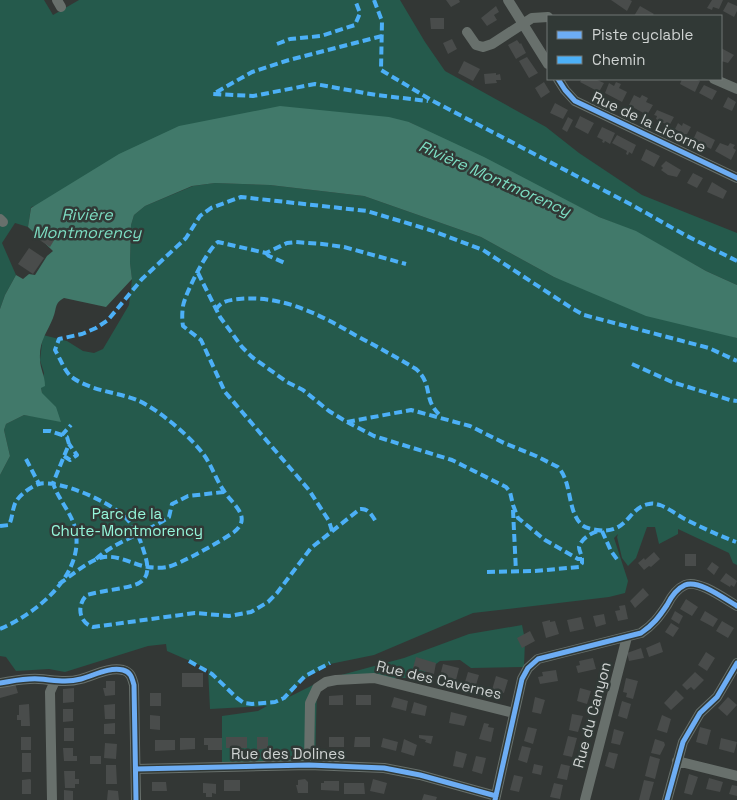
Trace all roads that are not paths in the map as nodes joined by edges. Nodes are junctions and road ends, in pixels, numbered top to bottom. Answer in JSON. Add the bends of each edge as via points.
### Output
{"nodes":[{"id":1,"x":508,"y":0,"type":"edge"},
{"id":2,"x":547,"y":16,"type":"edge"},
{"id":3,"x":523,"y":23,"type":"junction"},
{"id":4,"x":467,"y":32,"type":"dead end"},
{"id":5,"x":547,"y":62,"type":"edge"},
{"id":6,"x":559,"y":80,"type":"edge"},
{"id":7,"x":717,"y":80,"type":"edge"},
{"id":8,"x":736,"y":87,"type":"edge"},
{"id":9,"x":737,"y":178,"type":"edge"},
{"id":10,"x":737,"y":606,"type":"edge"},
{"id":11,"x":627,"y":638,"type":"junction"},
{"id":12,"x":737,"y":663,"type":"edge"},
{"id":13,"x":54,"y":681,"type":"junction"},
{"id":14,"x":0,"y":683,"type":"edge"},
{"id":15,"x":514,"y":713,"type":"junction"},
{"id":16,"x":677,"y":761,"type":"junction"},
{"id":17,"x":309,"y":765,"type":"junction"},
{"id":18,"x":136,"y":769,"type":"junction"},
{"id":19,"x":737,"y":776,"type":"edge"},
{"id":20,"x":495,"y":798,"type":"edge"},
{"id":21,"x":52,"y":800,"type":"edge"},
{"id":22,"x":136,"y":800,"type":"edge"},
{"id":23,"x":585,"y":800,"type":"edge"},
{"id":24,"x":667,"y":800,"type":"edge"}],
"edges":[{"from":1,"to":3,"type":"street"},
{"from":2,"to":3,"type":"street"},
{"from":3,"to":4,"type":"street","via":[[483,47],[476,45]]},
{"from":3,"to":5,"type":"street"},
{"from":6,"to":9,"type":"street","name":"Rue de la Licorne","via":[[575,101]]},
{"from":7,"to":8,"type":"street"},
{"from":10,"to":11,"type":"street","via":[[714,592],[687,584],[673,595],[650,627]]},
{"from":11,"to":15,"type":"street","via":[[538,659],[522,679]]},
{"from":11,"to":23,"type":"street","name":"Rue du Canyon"},
{"from":12,"to":16,"type":"street","via":[[717,697],[692,725]]},
{"from":13,"to":14,"type":"street","via":[[33,679]]},
{"from":13,"to":18,"type":"street","via":[[82,679],[108,670],[131,675]]},
{"from":13,"to":21,"type":"street","via":[[50,692]]},
{"from":15,"to":17,"type":"street","name":"Rue des Cavernes","via":[[374,678],[326,682],[317,688],[310,703]]},
{"from":15,"to":20,"type":"street"},
{"from":16,"to":19,"type":"street"},
{"from":16,"to":24,"type":"street"},
{"from":17,"to":18,"type":"street","name":"Rue des Dolines"},
{"from":17,"to":20,"type":"street","name":"Rue des Dolines","via":[[384,768],[420,775]]},
{"from":18,"to":22,"type":"street"}]}
